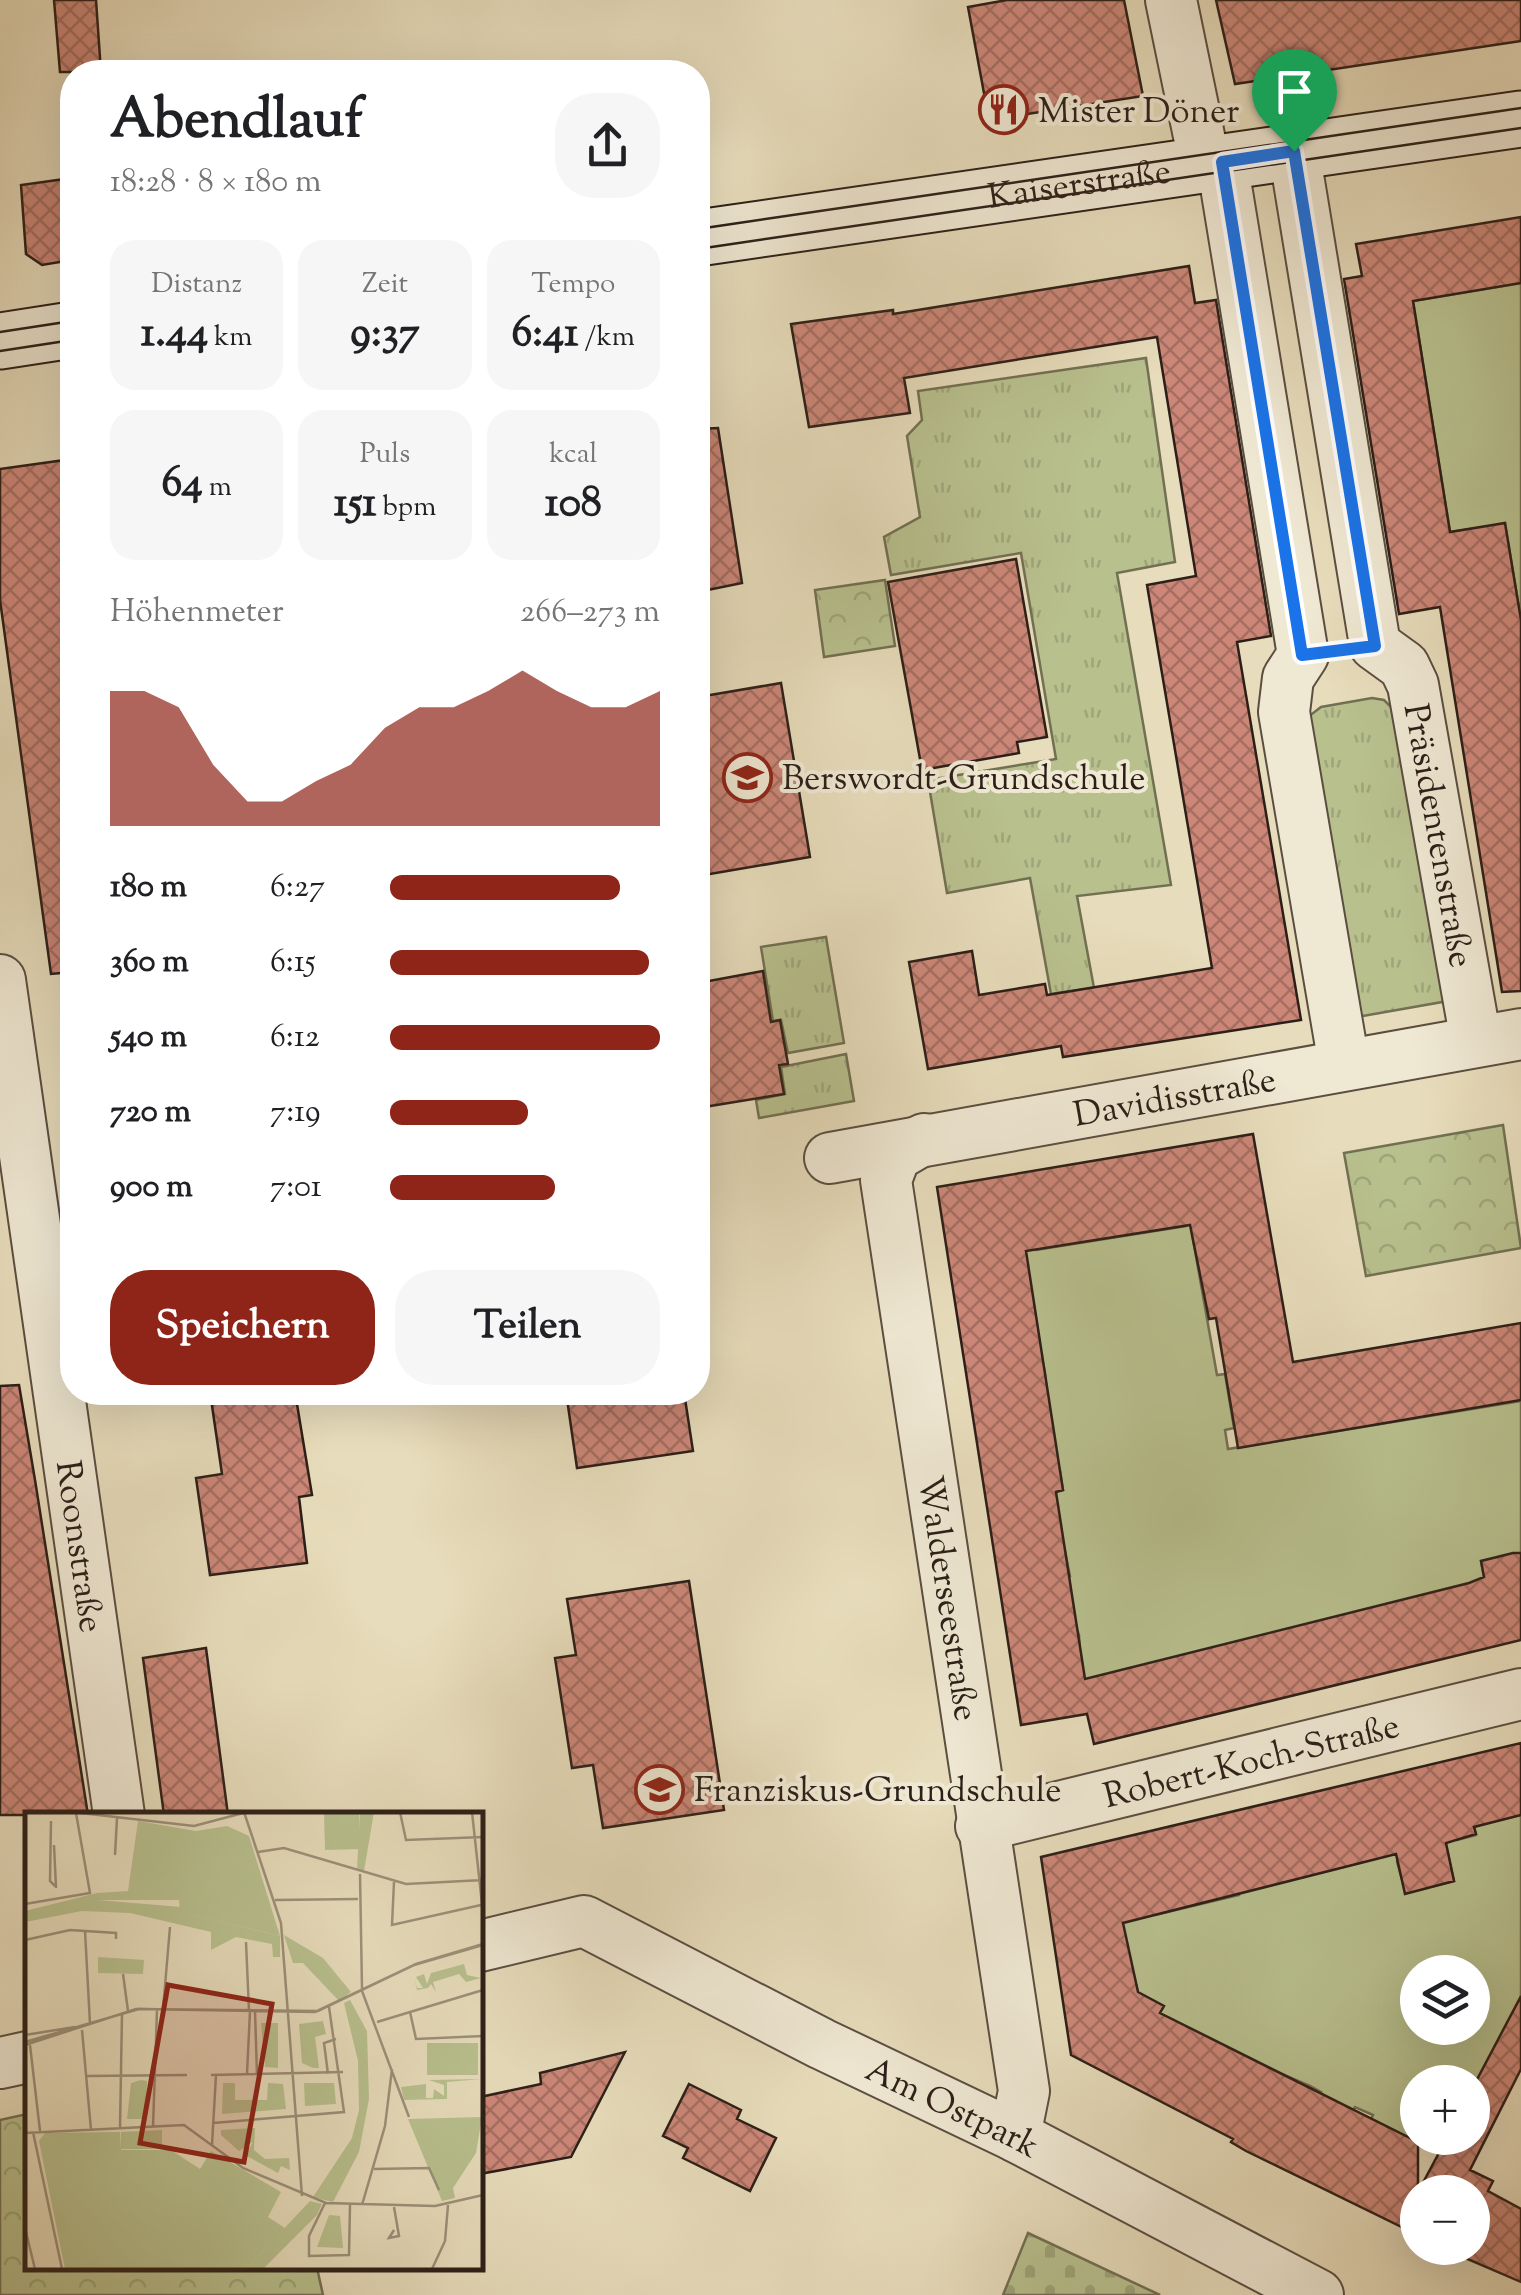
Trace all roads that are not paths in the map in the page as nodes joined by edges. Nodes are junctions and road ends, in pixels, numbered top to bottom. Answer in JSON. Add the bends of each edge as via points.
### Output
{"nodes":[{"id":1,"x":1171,"y":0,"type":"edge"},
{"id":2,"x":1521,"y":119,"type":"edge"},
{"id":3,"x":1294,"y":151,"type":"junction"},
{"id":4,"x":1214,"y":163,"type":"junction"},
{"id":5,"x":710,"y":236,"type":"edge"},
{"id":6,"x":60,"y":332,"type":"edge"},
{"id":7,"x":0,"y":341,"type":"edge"},
{"id":8,"x":1375,"y":646,"type":"junction"},
{"id":9,"x":1302,"y":655,"type":"junction"},
{"id":10,"x":0,"y":980,"type":"edge"},
{"id":11,"x":1498,"y":1038,"type":"edge"},
{"id":12,"x":1344,"y":1064,"type":"junction"},
{"id":13,"x":924,"y":1139,"type":"junction"},
{"id":14,"x":830,"y":1158,"type":"dead end"},
{"id":15,"x":38,"y":1295,"type":"edge"},
{"id":16,"x":1521,"y":1694,"type":"edge"},
{"id":17,"x":119,"y":1812,"type":"edge"},
{"id":18,"x":981,"y":1826,"type":"junction"},
{"id":19,"x":482,"y":1946,"type":"edge"},
{"id":20,"x":25,"y":2058,"type":"edge"},
{"id":21,"x":0,"y":2063,"type":"edge"},
{"id":22,"x":1015,"y":2136,"type":"junction"},
{"id":23,"x":1318,"y":2295,"type":"edge"}],
"edges":[{"from":1,"to":4,"type":"street"},
{"from":2,"to":3,"type":"main road","name":"Kaiserstraße"},
{"from":3,"to":4,"type":"main road","name":"Kaiserstraße"},
{"from":3,"to":8,"type":"street"},
{"from":4,"to":5,"type":"main road","name":"Kaiserstraße"},
{"from":4,"to":9,"type":"street"},
{"from":6,"to":7,"type":"main road"},
{"from":8,"to":9,"type":"street"},
{"from":8,"to":11,"type":"street","name":"Präsidentenstraße","via":[[1404,666],[1412,685]]},
{"from":9,"to":12,"type":"street","via":[[1288,678],[1284,712]]},
{"from":10,"to":15,"type":"street","name":"Roonstraße"},
{"from":11,"to":12,"type":"street","name":"Davidisstraße"},
{"from":12,"to":13,"type":"street","name":"Davidisstraße"},
{"from":13,"to":14,"type":"street","name":"Davidisstraße"},
{"from":13,"to":18,"type":"street","name":"Walderseestraße","via":[[895,1156],[886,1180]]},
{"from":15,"to":17,"type":"street","name":"Roonstraße"},
{"from":16,"to":18,"type":"street","name":"Robert-Koch-Straße"},
{"from":18,"to":22,"type":"street","name":"Walderseestraße","via":[[1024,2091]]},
{"from":19,"to":22,"type":"street","name":"Am Ostpark","via":[[584,1921]]},
{"from":20,"to":21,"type":"street"},
{"from":22,"to":23,"type":"street","name":"Am Ostpark"}]}
